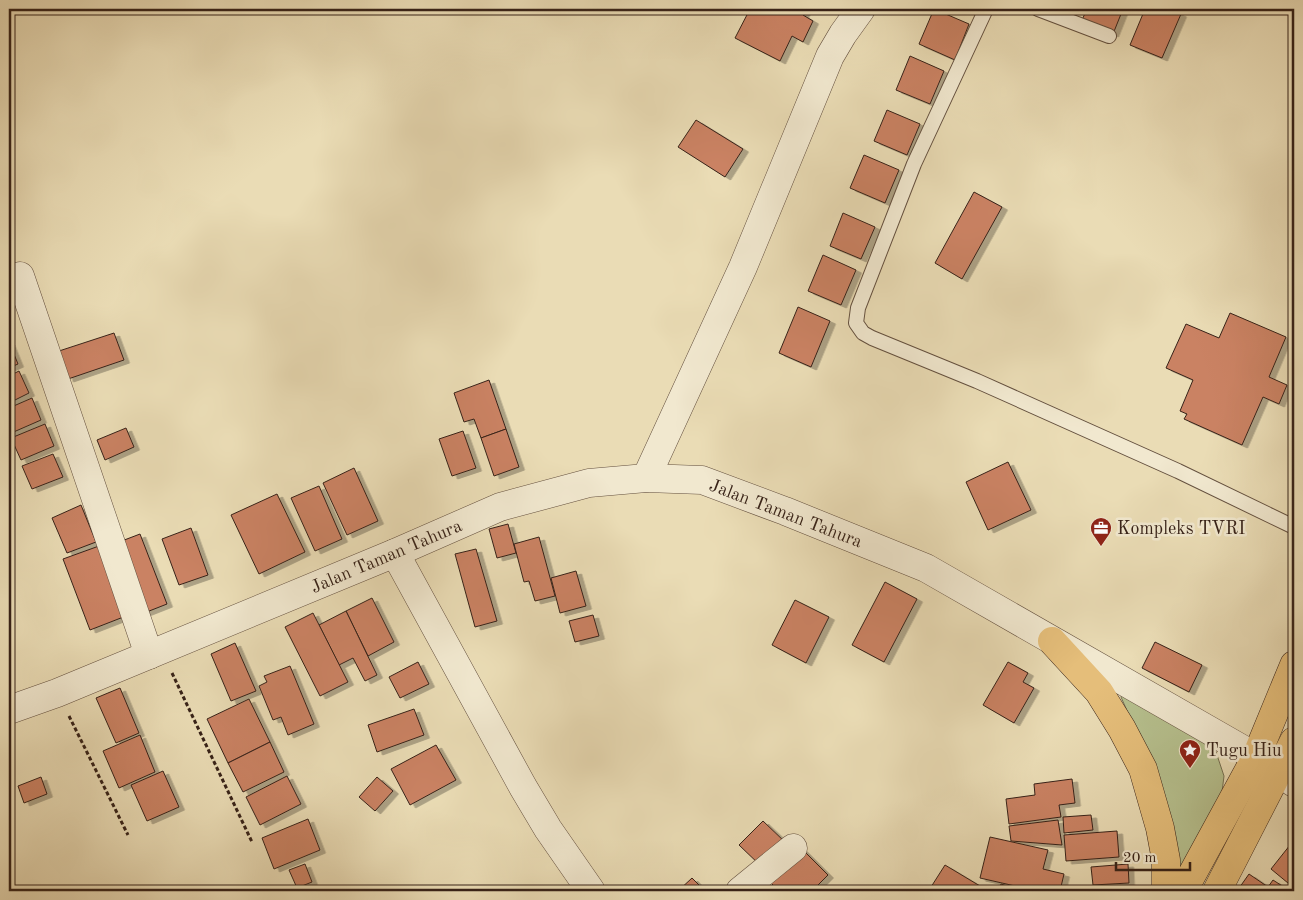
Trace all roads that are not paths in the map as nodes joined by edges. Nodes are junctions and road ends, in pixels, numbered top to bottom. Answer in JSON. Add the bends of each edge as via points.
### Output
{"nodes":[{"id":1,"x":861,"y":9,"type":"edge"},
{"id":2,"x":986,"y":9,"type":"edge"},
{"id":3,"x":1038,"y":9,"type":"edge"},
{"id":4,"x":1109,"y":36,"type":"dead end"},
{"id":5,"x":20,"y":276,"type":"dead end"},
{"id":6,"x":646,"y":478,"type":"junction"},
{"id":7,"x":1294,"y":527,"type":"edge"},
{"id":8,"x":395,"y":553,"type":"junction"},
{"id":9,"x":1052,"y":641,"type":"junction"},
{"id":10,"x":155,"y":652,"type":"junction"},
{"id":11,"x":1294,"y":665,"type":"edge"},
{"id":12,"x":9,"y":710,"type":"edge"},
{"id":13,"x":1294,"y":741,"type":"edge"},
{"id":14,"x":1276,"y":770,"type":"edge"},
{"id":15,"x":793,"y":848,"type":"dead end"},
{"id":16,"x":591,"y":891,"type":"edge"},
{"id":17,"x":740,"y":891,"type":"edge"},
{"id":18,"x":1166,"y":891,"type":"edge"},
{"id":19,"x":1183,"y":891,"type":"edge"},
{"id":20,"x":1217,"y":891,"type":"edge"}],
"edges":[{"from":1,"to":6,"type":"street","via":[[830,56],[743,267]]},
{"from":2,"to":7,"type":"lane","via":[[914,164],[858,308],[856,323],[872,338],[977,381]]},
{"from":3,"to":4,"type":"lane"},
{"from":5,"to":10,"type":"street"},
{"from":6,"to":8,"type":"street","name":"Jalan Taman Tahura","via":[[589,482],[500,507]]},
{"from":6,"to":9,"type":"street","name":"Jalan Taman Tahura","via":[[702,480],[794,515],[926,568]]},
{"from":8,"to":10,"type":"street","name":"Jalan Taman Tahura"},
{"from":8,"to":16,"type":"street","via":[[523,787]]},
{"from":9,"to":14,"type":"street","name":"Jalan Taman Tahura"},
{"from":9,"to":18,"type":"highway","via":[[1099,692],[1143,770],[1160,828],[1166,860]]},
{"from":10,"to":12,"type":"street","name":"Jalan Taman Tahura"},
{"from":11,"to":14,"type":"highway"},
{"from":13,"to":14,"type":"highway"},
{"from":14,"to":19,"type":"highway"},
{"from":14,"to":20,"type":"highway"},
{"from":15,"to":17,"type":"street"}]}
